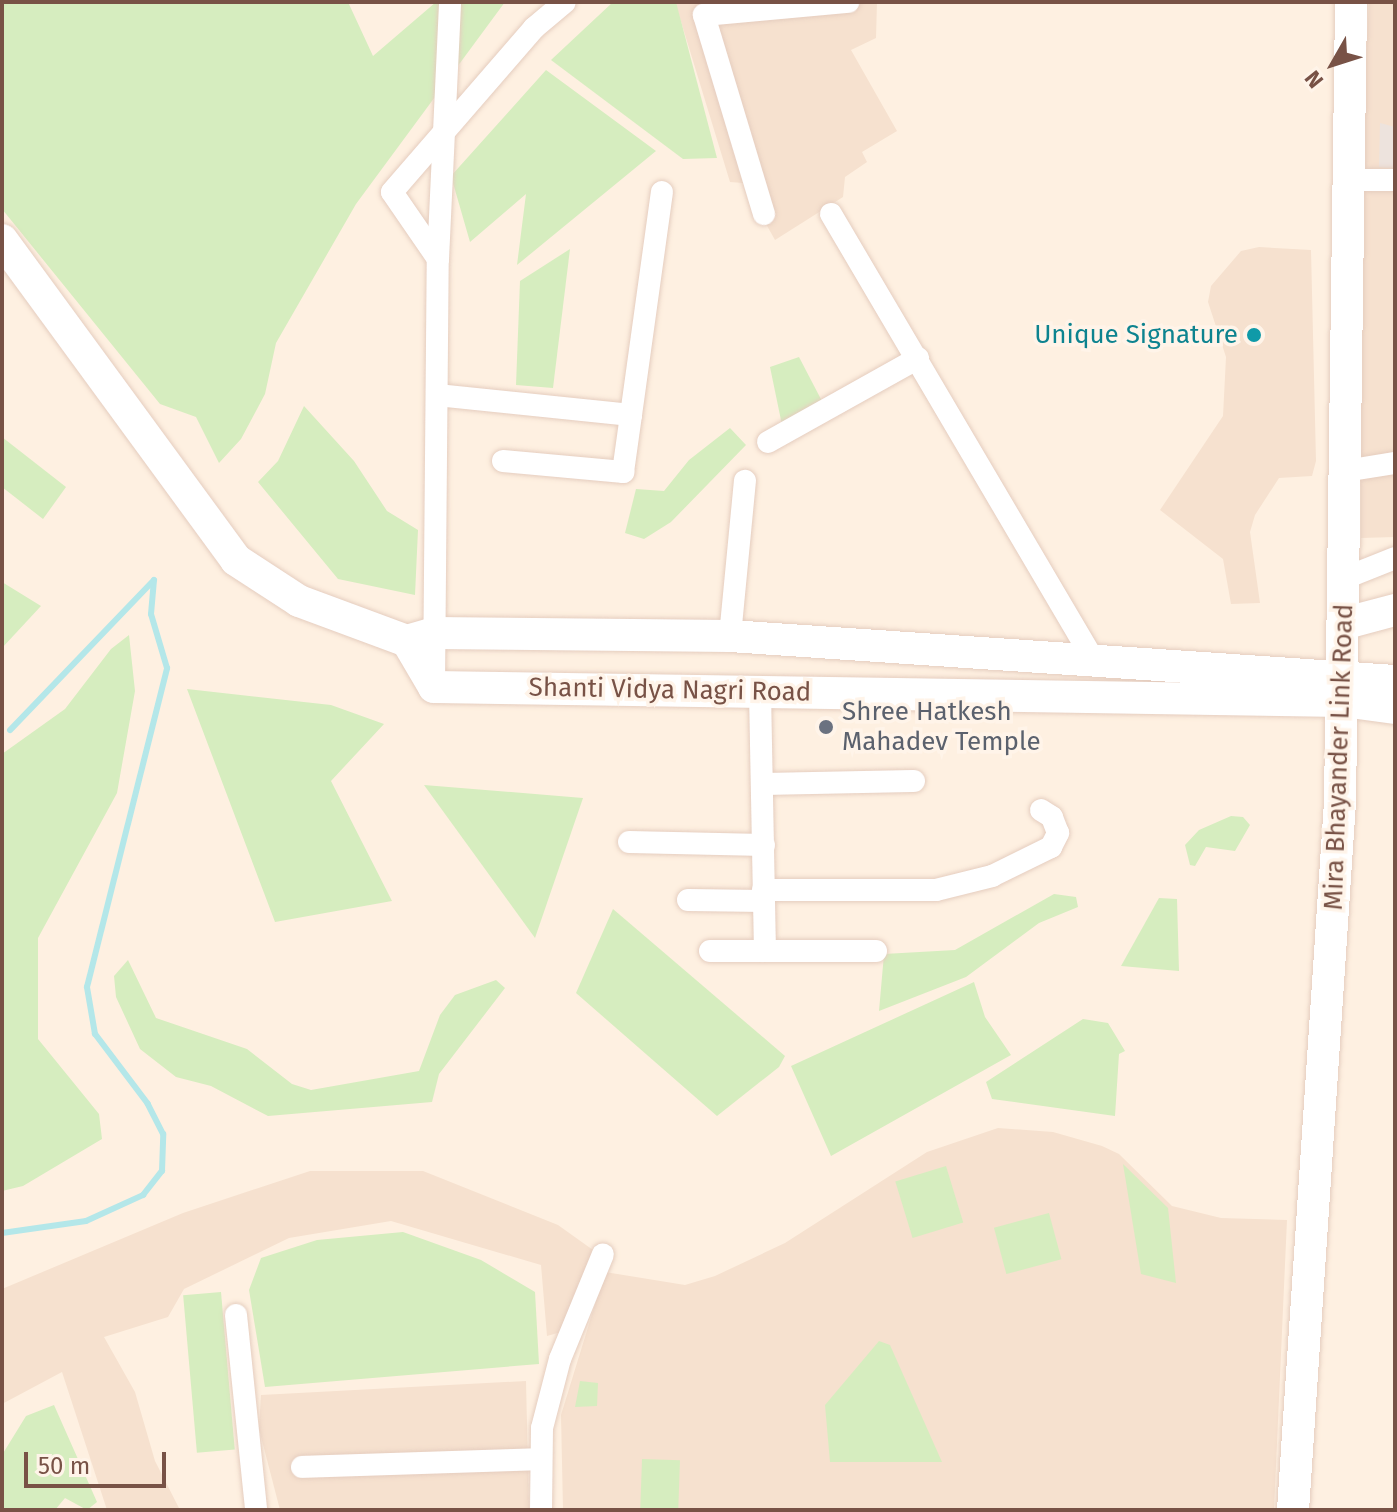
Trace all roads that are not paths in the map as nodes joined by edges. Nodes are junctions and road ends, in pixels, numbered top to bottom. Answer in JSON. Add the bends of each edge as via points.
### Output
{"nodes":[{"id":1,"x":450,"y":2,"type":"edge"},
{"id":2,"x":565,"y":2,"type":"edge"},
{"id":3,"x":848,"y":2,"type":"edge"},
{"id":4,"x":1351,"y":2,"type":"edge"},
{"id":5,"x":443,"y":134,"type":"junction"},
{"id":6,"x":1349,"y":180,"type":"junction"},
{"id":7,"x":1395,"y":180,"type":"edge"},
{"id":8,"x":662,"y":192,"type":"dead end"},
{"id":9,"x":764,"y":214,"type":"dead end"},
{"id":10,"x":831,"y":214,"type":"dead end"},
{"id":11,"x":2,"y":240,"type":"edge"},
{"id":12,"x":438,"y":259,"type":"junction"},
{"id":13,"x":918,"y":358,"type":"junction"},
{"id":14,"x":437,"y":395,"type":"junction"},
{"id":15,"x":631,"y":415,"type":"junction"},
{"id":16,"x":768,"y":442,"type":"dead end"},
{"id":17,"x":503,"y":461,"type":"dead end"},
{"id":18,"x":1395,"y":463,"type":"edge"},
{"id":19,"x":1345,"y":471,"type":"junction"},
{"id":20,"x":745,"y":481,"type":"dead end"},
{"id":21,"x":1395,"y":558,"type":"edge"},
{"id":22,"x":1345,"y":578,"type":"junction"},
{"id":23,"x":1395,"y":610,"type":"edge"},
{"id":24,"x":1346,"y":623,"type":"junction"},
{"id":25,"x":730,"y":636,"type":"junction"},
{"id":26,"x":421,"y":637,"type":"junction"},
{"id":27,"x":1093,"y":659,"type":"junction"},
{"id":28,"x":1395,"y":681,"type":"edge"},
{"id":29,"x":1343,"y":688,"type":"junction"},
{"id":30,"x":760,"y":692,"type":"junction"},
{"id":31,"x":1395,"y":708,"type":"edge"},
{"id":32,"x":914,"y":781,"type":"dead end"},
{"id":33,"x":762,"y":784,"type":"junction"},
{"id":34,"x":1041,"y":810,"type":"dead end"},
{"id":35,"x":629,"y":842,"type":"dead end"},
{"id":36,"x":764,"y":845,"type":"junction"},
{"id":37,"x":764,"y":895,"type":"junction"},
{"id":38,"x":688,"y":900,"type":"dead end"},
{"id":39,"x":710,"y":951,"type":"dead end"},
{"id":40,"x":765,"y":951,"type":"junction"},
{"id":41,"x":876,"y":951,"type":"dead end"},
{"id":42,"x":603,"y":1254,"type":"dead end"},
{"id":43,"x":236,"y":1315,"type":"dead end"},
{"id":44,"x":541,"y":1459,"type":"junction"},
{"id":45,"x":302,"y":1467,"type":"dead end"},
{"id":46,"x":256,"y":1510,"type":"edge"},
{"id":47,"x":541,"y":1510,"type":"edge"},
{"id":48,"x":1293,"y":1510,"type":"edge"}],
"edges":[{"from":1,"to":5,"type":"street"},
{"from":2,"to":5,"type":"street","via":[[534,28]]},
{"from":3,"to":9,"type":"street","via":[[704,15]]},
{"from":4,"to":6,"type":"street","name":"Mira Bhayander Link Road"},
{"from":5,"to":12,"type":"street"},
{"from":5,"to":12,"type":"street","via":[[392,192]]},
{"from":6,"to":7,"type":"street"},
{"from":6,"to":19,"type":"street","name":"Mira Bhayander Link Road"},
{"from":8,"to":15,"type":"street"},
{"from":10,"to":13,"type":"street"},
{"from":11,"to":26,"type":"street","name":"Shanti Vidya Nagri Road","via":[[236,560],[299,601]]},
{"from":12,"to":14,"type":"street"},
{"from":13,"to":16,"type":"street"},
{"from":13,"to":27,"type":"street"},
{"from":14,"to":15,"type":"street"},
{"from":14,"to":26,"type":"street"},
{"from":15,"to":17,"type":"street","via":[[623,472]]},
{"from":18,"to":19,"type":"street"},
{"from":19,"to":22,"type":"street","name":"Mira Bhayander Link Road"},
{"from":20,"to":25,"type":"street"},
{"from":21,"to":22,"type":"street"},
{"from":22,"to":24,"type":"street","name":"Mira Bhayander Link Road"},
{"from":23,"to":24,"type":"street"},
{"from":24,"to":29,"type":"street","name":"Mira Bhayander Link Road"},
{"from":25,"to":26,"type":"street","name":"Shanti Vidya Nagri Road"},
{"from":25,"to":27,"type":"street","name":"Shanti Vidya Nagri Road"},
{"from":26,"to":30,"type":"street","name":"Shanti Vidya Nagri Road","via":[[434,687]]},
{"from":27,"to":29,"type":"street","name":"Shanti Vidya Nagri Road"},
{"from":28,"to":29,"type":"street"},
{"from":29,"to":30,"type":"street","name":"Shanti Vidya Nagri Road"},
{"from":29,"to":31,"type":"street"},
{"from":29,"to":48,"type":"street","name":"Mira Bhayander Link Road"},
{"from":30,"to":33,"type":"street"},
{"from":32,"to":33,"type":"street"},
{"from":33,"to":36,"type":"street"},
{"from":34,"to":37,"type":"street","via":[[1052,817],[1058,833],[1051,847],[992,876],[936,890]]},
{"from":35,"to":36,"type":"street"},
{"from":36,"to":37,"type":"street"},
{"from":37,"to":38,"type":"street"},
{"from":37,"to":40,"type":"street"},
{"from":39,"to":40,"type":"street"},
{"from":40,"to":41,"type":"street"},
{"from":42,"to":44,"type":"street","via":[[560,1359],[542,1428]]},
{"from":43,"to":46,"type":"street"},
{"from":44,"to":45,"type":"street"},
{"from":44,"to":47,"type":"street"}]}
